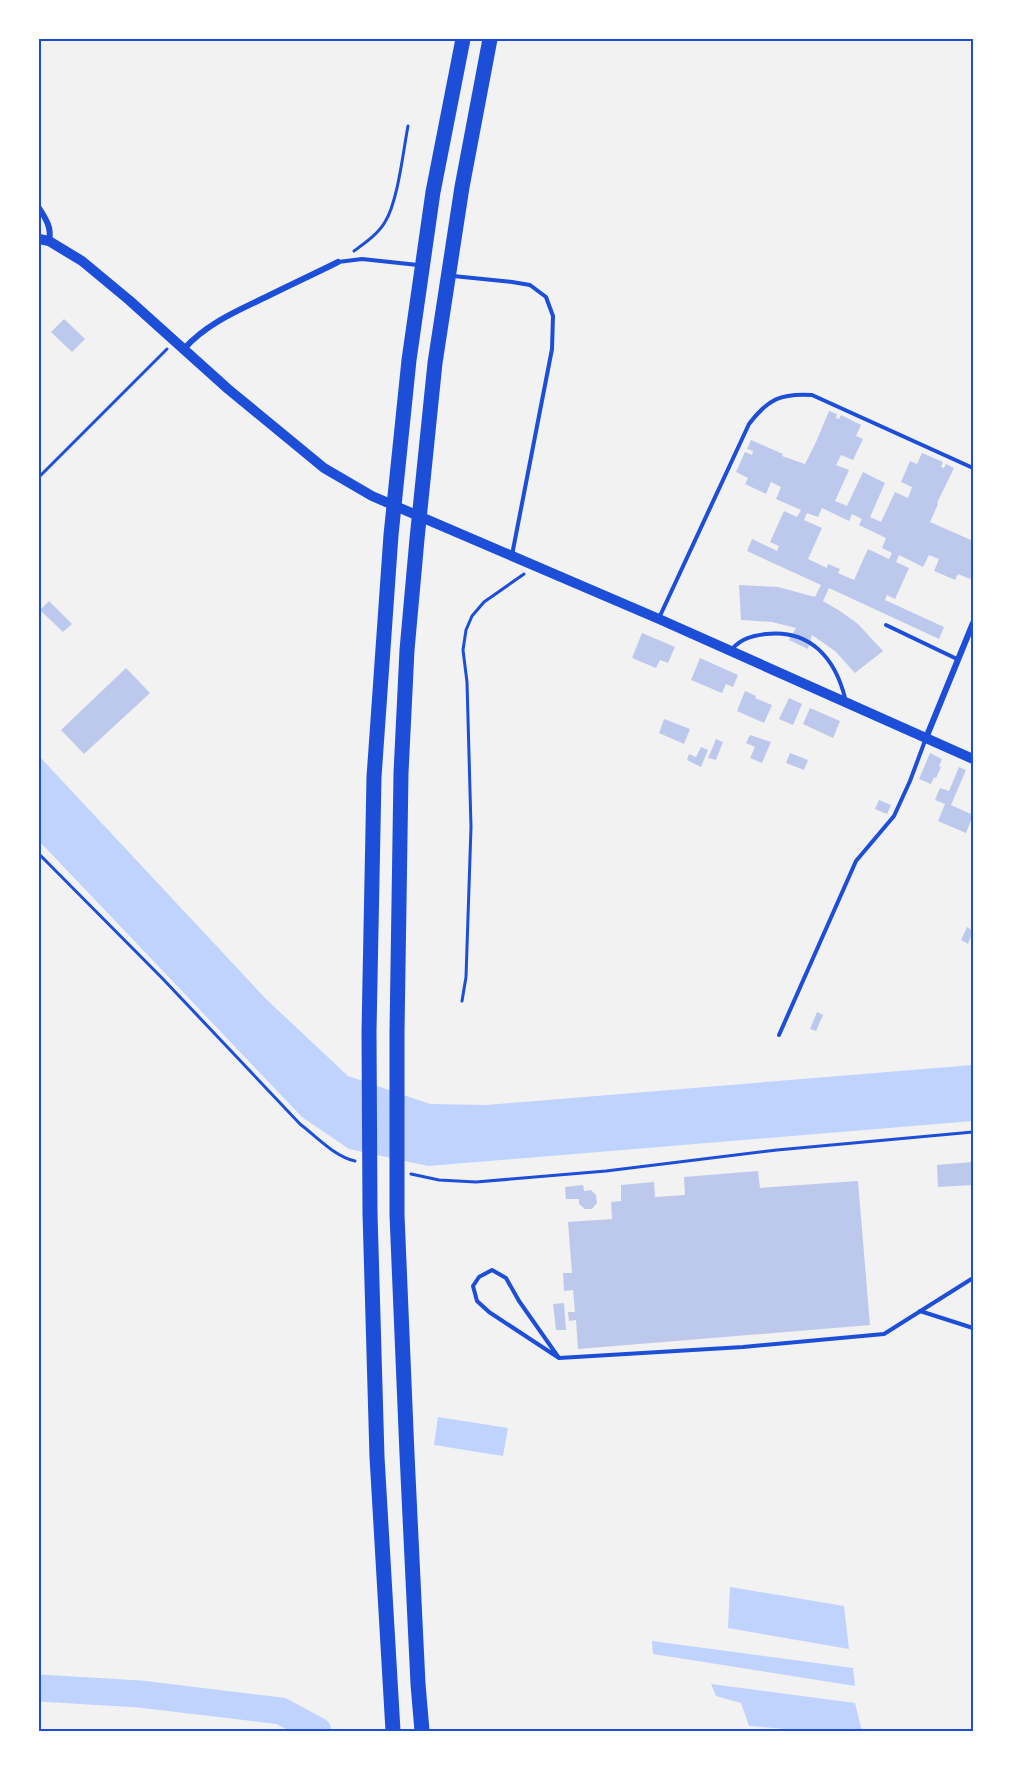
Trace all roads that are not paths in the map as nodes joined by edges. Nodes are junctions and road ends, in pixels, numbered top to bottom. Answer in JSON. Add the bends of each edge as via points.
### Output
{"nodes":[{"id":1,"x":463,"y":39,"type":"edge"},
{"id":2,"x":490,"y":39,"type":"edge"},
{"id":3,"x":39,"y":208,"type":"edge"},
{"id":4,"x":44,"y":240,"type":"edge"},
{"id":5,"x":338,"y":262,"type":"joint"},
{"id":6,"x":423,"y":265,"type":"junction"},
{"id":7,"x":448,"y":276,"type":"junction"},
{"id":8,"x":184,"y":349,"type":"junction"},
{"id":9,"x":973,"y":468,"type":"edge"},
{"id":10,"x":512,"y":556,"type":"junction"},
{"id":11,"x":658,"y":619,"type":"junction"},
{"id":12,"x":973,"y":622,"type":"edge"},
{"id":13,"x":886,"y":625,"type":"dead end"},
{"id":14,"x":730,"y":651,"type":"junction"},
{"id":15,"x":957,"y":659,"type":"junction"},
{"id":16,"x":845,"y":702,"type":"junction"},
{"id":17,"x":926,"y":738,"type":"junction"},
{"id":18,"x":973,"y":759,"type":"edge"},
{"id":19,"x":779,"y":1035,"type":"dead end"},
{"id":20,"x":973,"y":1278,"type":"edge"},
{"id":21,"x":920,"y":1311,"type":"junction"},
{"id":22,"x":973,"y":1328,"type":"edge"},
{"id":23,"x":559,"y":1358,"type":"junction"},
{"id":24,"x":393,"y":1731,"type":"edge"},
{"id":25,"x":422,"y":1731,"type":"edge"}],
"edges":[{"from":1,"to":6,"type":"highway"},
{"from":2,"to":7,"type":"highway"},
{"from":3,"to":4,"type":"street","via":[[51,234]]},
{"from":4,"to":8,"type":"street","via":[[82,261]]},
{"from":5,"to":6,"type":"lane","via":[[362,259]]},
{"from":5,"to":8,"type":"street","via":[[211,325]]},
{"from":6,"to":24,"type":"highway","via":[[398,459],[374,777],[370,1213],[377,1446]]},
{"from":7,"to":10,"type":"lane","via":[[530,285],[546,297],[553,316],[552,349]]},
{"from":7,"to":25,"type":"highway","via":[[417,539],[401,773],[398,1215]]},
{"from":8,"to":10,"type":"street","via":[[324,468],[372,496]]},
{"from":9,"to":11,"type":"lane","via":[[812,395],[797,394],[769,402],[749,424]]},
{"from":10,"to":11,"type":"street"},
{"from":11,"to":14,"type":"street"},
{"from":12,"to":15,"type":"street"},
{"from":13,"to":15,"type":"lane"},
{"from":14,"to":16,"type":"street"},
{"from":14,"to":16,"type":"lane","via":[[740,640],[754,636],[795,635],[815,645],[829,660],[841,682]]},
{"from":15,"to":17,"type":"street"},
{"from":16,"to":17,"type":"street"},
{"from":17,"to":18,"type":"street"},
{"from":17,"to":19,"type":"lane","via":[[894,816],[856,861]]},
{"from":20,"to":21,"type":"lane"},
{"from":21,"to":22,"type":"lane"},
{"from":21,"to":23,"type":"lane","via":[[884,1334]]},
{"from":23,"to":23,"type":"lane","via":[[507,1278],[492,1270],[479,1277],[473,1286],[477,1301]]}]}
